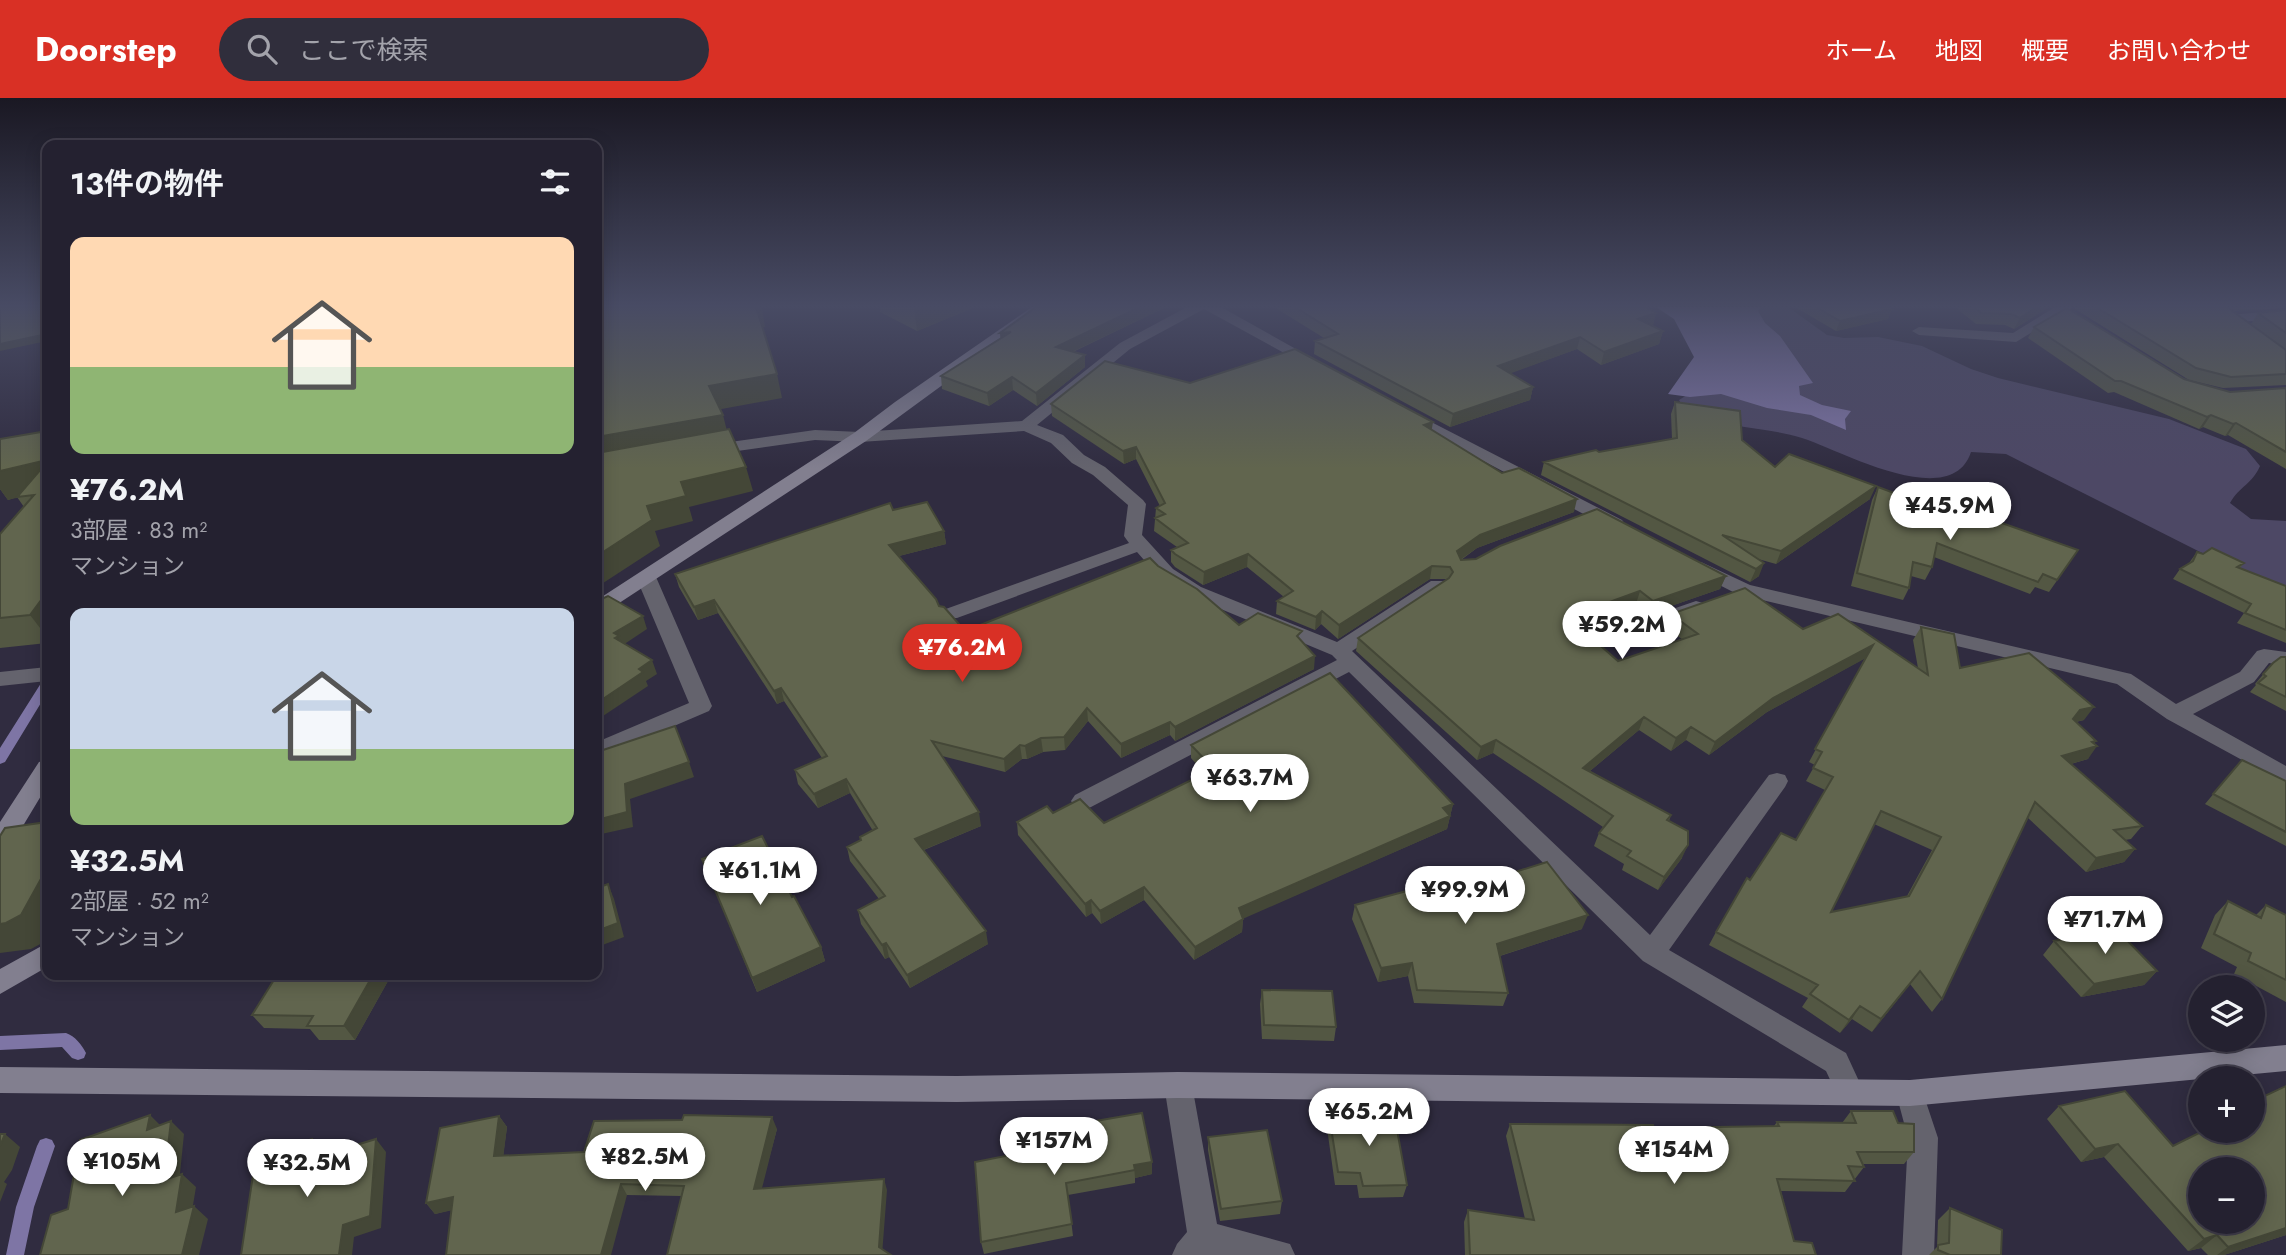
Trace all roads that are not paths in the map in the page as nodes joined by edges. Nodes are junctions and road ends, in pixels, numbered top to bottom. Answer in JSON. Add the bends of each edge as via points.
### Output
{"nodes":[{"id":1,"x":964,"y":361,"type":"edge"},
{"id":2,"x":1106,"y":361,"type":"edge"},
{"id":3,"x":1309,"y":361,"type":"edge"},
{"id":4,"x":1331,"y":373,"type":"edge"},
{"id":5,"x":1391,"y":405,"type":"edge"},
{"id":6,"x":1026,"y":426,"type":"junction"},
{"id":7,"x":860,"y":437,"type":"junction"},
{"id":8,"x":692,"y":454,"type":"edge"},
{"id":9,"x":1594,"y":513,"type":"junction"},
{"id":10,"x":1568,"y":523,"type":"edge"},
{"id":11,"x":1628,"y":531,"type":"edge"},
{"id":12,"x":1140,"y":545,"type":"junction"},
{"id":13,"x":1686,"y":560,"type":"edge"},
{"id":14,"x":646,"y":577,"type":"junction"},
{"id":15,"x":1438,"y":584,"type":"edge"},
{"id":16,"x":1744,"y":590,"type":"junction"},
{"id":17,"x":602,"y":606,"type":"edge"},
{"id":18,"x":950,"y":614,"type":"edge"},
{"id":19,"x":1598,"y":642,"type":"edge"},
{"id":20,"x":1346,"y":656,"type":"junction"},
{"id":21,"x":2286,"y":659,"type":"edge"},
{"id":22,"x":42,"y":675,"type":"edge"},
{"id":23,"x":0,"y":679,"type":"edge"},
{"id":24,"x":2175,"y":714,"type":"junction"},
{"id":25,"x":602,"y":749,"type":"edge"},
{"id":26,"x":42,"y":776,"type":"edge"},
{"id":27,"x":2286,"y":776,"type":"edge"},
{"id":28,"x":1777,"y":781,"type":"dead end"},
{"id":29,"x":1083,"y":801,"type":"edge"},
{"id":30,"x":0,"y":842,"type":"edge"},
{"id":31,"x":1652,"y":953,"type":"junction"},
{"id":32,"x":42,"y":957,"type":"edge"},
{"id":33,"x":0,"y":983,"type":"edge"},
{"id":34,"x":2286,"y":1058,"type":"edge"},
{"id":35,"x":0,"y":1080,"type":"edge"},
{"id":36,"x":1178,"y":1086,"type":"junction"},
{"id":37,"x":1850,"y":1092,"type":"junction"},
{"id":38,"x":1910,"y":1093,"type":"junction"},
{"id":39,"x":1196,"y":1246,"type":"edge"},
{"id":40,"x":1279,"y":1255,"type":"edge"},
{"id":41,"x":1918,"y":1255,"type":"edge"}],
"edges":[{"from":1,"to":7,"type":"street"},
{"from":2,"to":6,"type":"street"},
{"from":3,"to":4,"type":"street"},
{"from":5,"to":9,"type":"street"},
{"from":6,"to":7,"type":"street"},
{"from":6,"to":12,"type":"street","via":[[1057,439],[1137,504],[1133,536]]},
{"from":7,"to":8,"type":"street","via":[[815,435]]},
{"from":7,"to":14,"type":"street"},
{"from":9,"to":10,"type":"street"},
{"from":9,"to":11,"type":"street"},
{"from":12,"to":18,"type":"street"},
{"from":12,"to":20,"type":"street","via":[[1166,573],[1194,591]]},
{"from":13,"to":16,"type":"street"},
{"from":14,"to":17,"type":"street"},
{"from":14,"to":25,"type":"street","via":[[701,706]]},
{"from":15,"to":20,"type":"street"},
{"from":16,"to":19,"type":"street"},
{"from":16,"to":24,"type":"street","via":[[2124,679]]},
{"from":20,"to":29,"type":"street"},
{"from":20,"to":31,"type":"street"},
{"from":21,"to":24,"type":"street","via":[[2264,656],[2247,677]]},
{"from":22,"to":23,"type":"street"},
{"from":24,"to":27,"type":"street"},
{"from":26,"to":30,"type":"street"},
{"from":28,"to":31,"type":"street"},
{"from":31,"to":37,"type":"street","via":[[1836,1062]]},
{"from":32,"to":33,"type":"street"},
{"from":34,"to":38,"type":"street"},
{"from":35,"to":36,"type":"street","via":[[957,1089]]},
{"from":36,"to":37,"type":"street"},
{"from":36,"to":39,"type":"street"},
{"from":37,"to":38,"type":"street"},
{"from":38,"to":41,"type":"street","via":[[1923,1138]]},
{"from":39,"to":40,"type":"street"}]}
